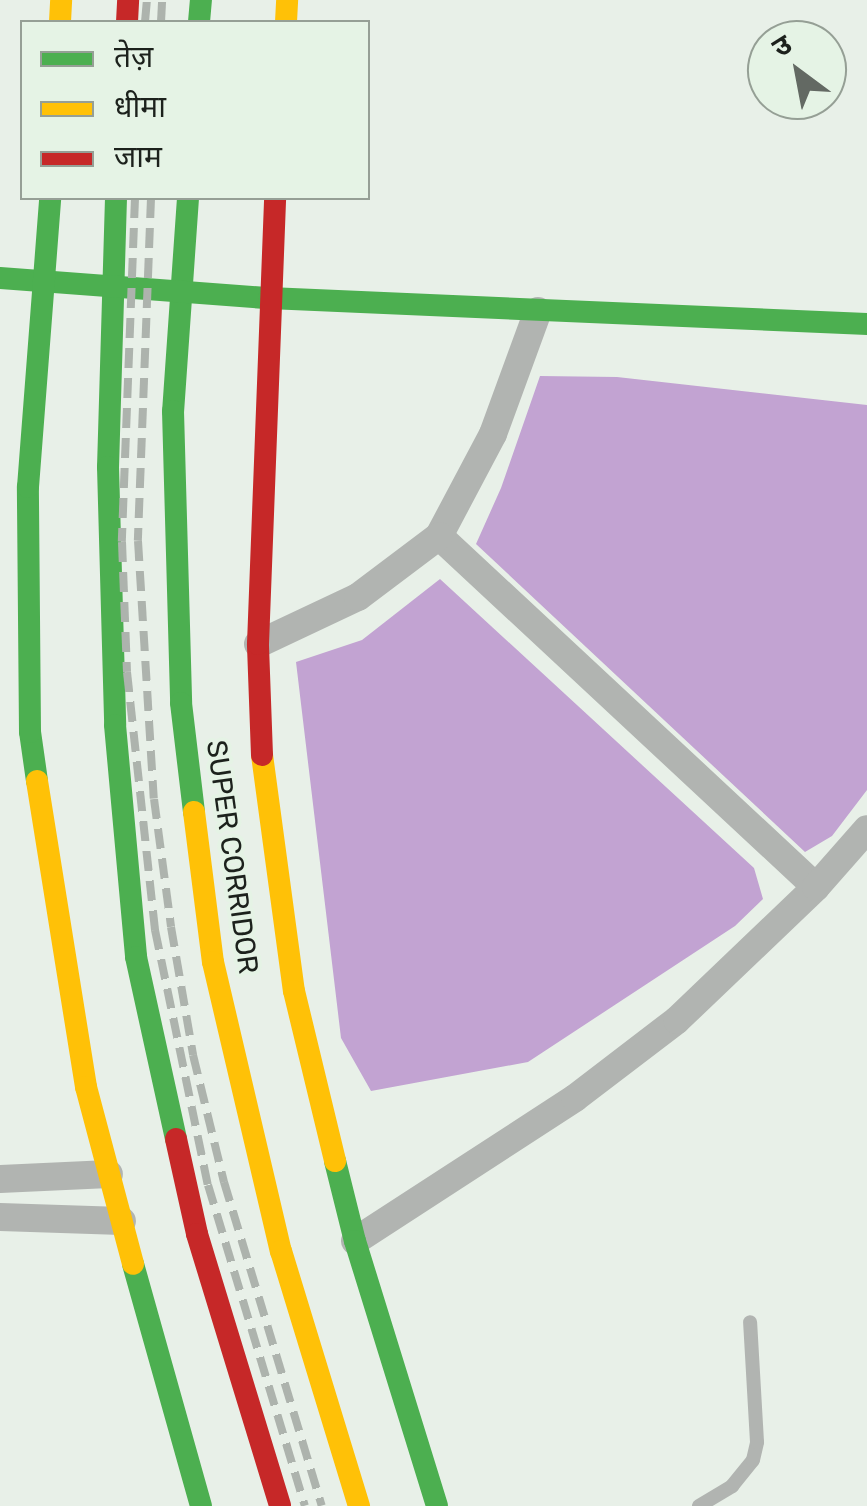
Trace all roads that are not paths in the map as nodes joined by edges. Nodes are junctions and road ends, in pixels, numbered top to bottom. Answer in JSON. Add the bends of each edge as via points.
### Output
{"nodes":[{"id":1,"x":50,"y":200,"type":"edge"},
{"id":2,"x":116,"y":200,"type":"edge"},
{"id":3,"x":188,"y":200,"type":"edge"},
{"id":4,"x":275,"y":200,"type":"edge"},
{"id":5,"x":0,"y":278,"type":"edge"},
{"id":6,"x":46,"y":280,"type":"junction"},
{"id":7,"x":111,"y":288,"type":"junction"},
{"id":8,"x":182,"y":293,"type":"junction"},
{"id":9,"x":269,"y":298,"type":"junction"},
{"id":10,"x":538,"y":311,"type":"junction"},
{"id":11,"x":867,"y":324,"type":"edge"},
{"id":12,"x":438,"y":536,"type":"junction"},
{"id":13,"x":258,"y":644,"type":"junction"},
{"id":14,"x":867,"y":829,"type":"edge"},
{"id":15,"x":816,"y":887,"type":"junction"},
{"id":16,"x":109,"y":1174,"type":"junction"},
{"id":17,"x":0,"y":1179,"type":"edge"},
{"id":18,"x":0,"y":1217,"type":"edge"},
{"id":19,"x":122,"y":1222,"type":"junction"},
{"id":20,"x":355,"y":1242,"type":"junction"},
{"id":21,"x":750,"y":1322,"type":"dead end"},
{"id":22,"x":202,"y":1506,"type":"edge"},
{"id":23,"x":280,"y":1506,"type":"edge"},
{"id":24,"x":359,"y":1506,"type":"edge"},
{"id":25,"x":437,"y":1506,"type":"edge"},
{"id":26,"x":699,"y":1506,"type":"edge"}],
"edges":[{"from":1,"to":6,"type":"street"},
{"from":2,"to":7,"type":"street"},
{"from":3,"to":8,"type":"street","name":"SUPER CORRIDOR"},
{"from":4,"to":9,"type":"street"},
{"from":5,"to":6,"type":"street"},
{"from":6,"to":7,"type":"street"},
{"from":6,"to":16,"type":"street","via":[[28,487],[30,732],[83,1069]]},
{"from":7,"to":8,"type":"street"},
{"from":7,"to":23,"type":"street","via":[[115,725],[136,956],[197,1234]]},
{"from":8,"to":9,"type":"street"},
{"from":8,"to":24,"type":"street","name":"SUPER CORRIDOR","via":[[174,411],[181,703],[213,962],[281,1251]]},
{"from":9,"to":10,"type":"street"},
{"from":9,"to":13,"type":"street"},
{"from":10,"to":11,"type":"street"},
{"from":10,"to":12,"type":"street","via":[[493,434]]},
{"from":12,"to":13,"type":"street","via":[[358,597]]},
{"from":12,"to":15,"type":"street"},
{"from":13,"to":20,"type":"street","via":[[263,774],[294,991]]},
{"from":14,"to":15,"type":"street"},
{"from":15,"to":20,"type":"street","via":[[677,1020],[575,1098]]},
{"from":16,"to":17,"type":"street"},
{"from":16,"to":19,"type":"street"},
{"from":18,"to":19,"type":"street"},
{"from":19,"to":22,"type":"street"},
{"from":20,"to":25,"type":"street"},
{"from":21,"to":26,"type":"lane","via":[[753,1460],[732,1486]]}]}
